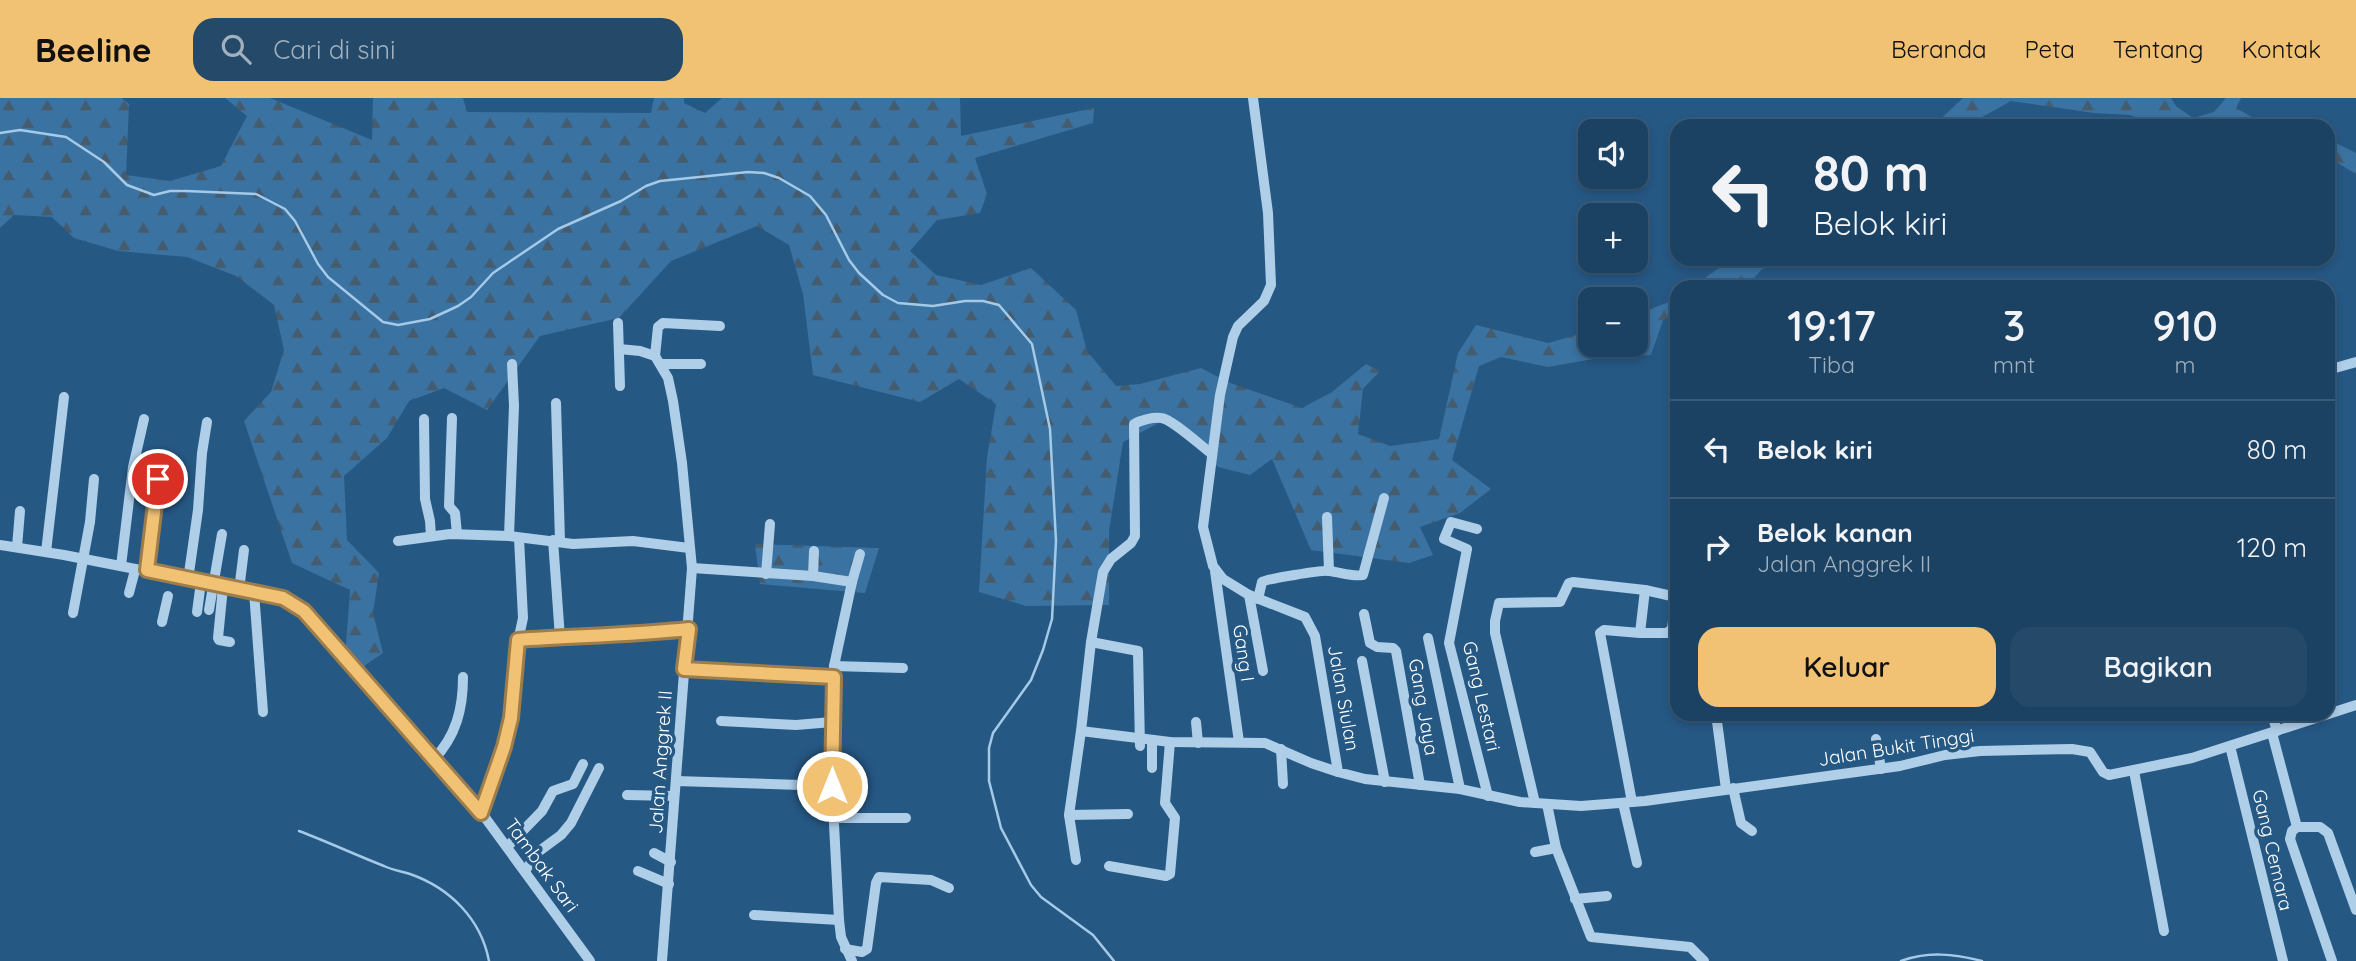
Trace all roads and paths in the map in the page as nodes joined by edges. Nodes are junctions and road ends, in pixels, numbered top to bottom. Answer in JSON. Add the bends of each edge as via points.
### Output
{"nodes":[{"id":1,"x":1253,"y":98,"type":"edge"},
{"id":2,"x":618,"y":323,"type":"dead end"},
{"id":3,"x":720,"y":326,"type":"dead end"},
{"id":4,"x":619,"y":349,"type":"junction"},
{"id":5,"x":658,"y":360,"type":"junction"},
{"id":6,"x":2356,"y":362,"type":"edge"},
{"id":7,"x":513,"y":364,"type":"dead end"},
{"id":8,"x":701,"y":364,"type":"dead end"},
{"id":9,"x":2335,"y":368,"type":"edge"},
{"id":10,"x":620,"y":386,"type":"dead end"},
{"id":11,"x":64,"y":397,"type":"dead end"},
{"id":12,"x":556,"y":403,"type":"dead end"},
{"id":13,"x":452,"y":418,"type":"dead end"},
{"id":14,"x":144,"y":419,"type":"dead end"},
{"id":15,"x":424,"y":419,"type":"dead end"},
{"id":16,"x":207,"y":422,"type":"dead end"},
{"id":17,"x":1212,"y":454,"type":"junction"},
{"id":18,"x":161,"y":457,"type":"dead end"},
{"id":19,"x":94,"y":479,"type":"dead end"},
{"id":20,"x":1384,"y":498,"type":"dead end"},
{"id":21,"x":20,"y":512,"type":"dead end"},
{"id":22,"x":1327,"y":517,"type":"dead end"},
{"id":23,"x":770,"y":524,"type":"dead end"},
{"id":24,"x":1477,"y":529,"type":"dead end"},
{"id":25,"x":222,"y":534,"type":"dead end"},
{"id":26,"x":457,"y":534,"type":"junction"},
{"id":27,"x":431,"y":536,"type":"junction"},
{"id":28,"x":514,"y":537,"type":"junction"},
{"id":29,"x":557,"y":540,"type":"junction"},
{"id":30,"x":398,"y":541,"type":"dead end"},
{"id":31,"x":0,"y":545,"type":"edge"},
{"id":32,"x":17,"y":547,"type":"junction"},
{"id":33,"x":689,"y":548,"type":"junction"},
{"id":34,"x":244,"y":550,"type":"dead end"},
{"id":35,"x":814,"y":551,"type":"dead end"},
{"id":36,"x":46,"y":552,"type":"junction"},
{"id":37,"x":860,"y":554,"type":"dead end"},
{"id":38,"x":81,"y":558,"type":"junction"},
{"id":39,"x":121,"y":566,"type":"junction"},
{"id":40,"x":692,"y":568,"type":"junction"},
{"id":41,"x":147,"y":570,"type":"junction"},
{"id":42,"x":1215,"y":570,"type":"junction"},
{"id":43,"x":1329,"y":571,"type":"junction"},
{"id":44,"x":766,"y":574,"type":"junction"},
{"id":45,"x":134,"y":575,"type":"dead end"},
{"id":46,"x":813,"y":576,"type":"junction"},
{"id":47,"x":188,"y":580,"type":"junction"},
{"id":48,"x":201,"y":582,"type":"junction"},
{"id":49,"x":852,"y":582,"type":"junction"},
{"id":50,"x":218,"y":586,"type":"junction"},
{"id":51,"x":239,"y":590,"type":"junction"},
{"id":52,"x":1645,"y":590,"type":"junction"},
{"id":53,"x":254,"y":592,"type":"junction"},
{"id":54,"x":129,"y":593,"type":"dead end"},
{"id":55,"x":168,"y":596,"type":"dead end"},
{"id":56,"x":1670,"y":596,"type":"edge"},
{"id":57,"x":1253,"y":597,"type":"junction"},
{"id":58,"x":73,"y":613,"type":"dead end"},
{"id":59,"x":1364,"y":614,"type":"dead end"},
{"id":60,"x":162,"y":622,"type":"dead end"},
{"id":61,"x":689,"y":629,"type":"junction"},
{"id":62,"x":1670,"y":631,"type":"edge"},
{"id":63,"x":1640,"y":633,"type":"junction"},
{"id":64,"x":560,"y":638,"type":"junction"},
{"id":65,"x":1428,"y":638,"type":"dead end"},
{"id":66,"x":518,"y":640,"type":"junction"},
{"id":67,"x":230,"y":642,"type":"dead end"},
{"id":68,"x":1091,"y":642,"type":"junction"},
{"id":69,"x":1362,"y":661,"type":"dead end"},
{"id":70,"x":903,"y":668,"type":"dead end"},
{"id":71,"x":684,"y":669,"type":"junction"},
{"id":72,"x":834,"y":671,"type":"junction"},
{"id":73,"x":1263,"y":671,"type":"dead end"},
{"id":74,"x":463,"y":677,"type":"dead end"},
{"id":75,"x":2356,"y":705,"type":"edge"},
{"id":76,"x":263,"y":712,"type":"dead end"},
{"id":77,"x":2335,"y":712,"type":"edge"},
{"id":78,"x":721,"y":721,"type":"dead end"},
{"id":79,"x":1717,"y":721,"type":"edge"},
{"id":80,"x":2273,"y":721,"type":"edge"},
{"id":81,"x":2307,"y":721,"type":"edge"},
{"id":82,"x":832,"y":722,"type":"junction"},
{"id":83,"x":1196,"y":722,"type":"dead end"},
{"id":84,"x":1081,"y":731,"type":"junction"},
{"id":85,"x":2274,"y":732,"type":"junction"},
{"id":86,"x":1876,"y":739,"type":"dead end"},
{"id":87,"x":1144,"y":742,"type":"junction"},
{"id":88,"x":1170,"y":742,"type":"junction"},
{"id":89,"x":1239,"y":742,"type":"junction"},
{"id":90,"x":1198,"y":743,"type":"junction"},
{"id":91,"x":2230,"y":746,"type":"junction"},
{"id":92,"x":1281,"y":749,"type":"junction"},
{"id":93,"x":434,"y":759,"type":"junction"},
{"id":94,"x":583,"y":764,"type":"dead end"},
{"id":95,"x":599,"y":768,"type":"dead end"},
{"id":96,"x":1152,"y":768,"type":"dead end"},
{"id":97,"x":1881,"y":769,"type":"junction"},
{"id":98,"x":2134,"y":771,"type":"junction"},
{"id":99,"x":1338,"y":772,"type":"junction"},
{"id":100,"x":676,"y":781,"type":"junction"},
{"id":101,"x":1385,"y":782,"type":"junction"},
{"id":102,"x":1283,"y":784,"type":"dead end"},
{"id":103,"x":1420,"y":785,"type":"junction"},
{"id":104,"x":832,"y":786,"type":"junction"},
{"id":105,"x":1460,"y":789,"type":"junction"},
{"id":106,"x":1729,"y":789,"type":"junction"},
{"id":107,"x":627,"y":795,"type":"dead end"},
{"id":108,"x":674,"y":796,"type":"junction"},
{"id":109,"x":1488,"y":796,"type":"junction"},
{"id":110,"x":1535,"y":803,"type":"junction"},
{"id":111,"x":1627,"y":803,"type":"junction"},
{"id":112,"x":1547,"y":804,"type":"junction"},
{"id":113,"x":481,"y":813,"type":"junction"},
{"id":114,"x":1128,"y":814,"type":"dead end"},
{"id":115,"x":1069,"y":815,"type":"junction"},
{"id":116,"x":835,"y":818,"type":"junction"},
{"id":117,"x":906,"y":818,"type":"dead end"},
{"id":118,"x":2297,"y":827,"type":"junction"},
{"id":119,"x":1752,"y":831,"type":"dead end"},
{"id":120,"x":508,"y":846,"type":"junction"},
{"id":121,"x":1556,"y":848,"type":"junction"},
{"id":122,"x":1535,"y":852,"type":"dead end"},
{"id":123,"x":654,"y":853,"type":"dead end"},
{"id":124,"x":1076,"y":860,"type":"dead end"},
{"id":125,"x":671,"y":862,"type":"junction"},
{"id":126,"x":1637,"y":863,"type":"dead end"},
{"id":127,"x":1109,"y":866,"type":"dead end"},
{"id":128,"x":524,"y":871,"type":"junction"},
{"id":129,"x":638,"y":871,"type":"dead end"},
{"id":130,"x":669,"y":884,"type":"junction"},
{"id":131,"x":949,"y":888,"type":"dead end"},
{"id":132,"x":1607,"y":896,"type":"dead end"},
{"id":133,"x":1575,"y":898,"type":"junction"},
{"id":134,"x":2356,"y":910,"type":"edge"},
{"id":135,"x":754,"y":915,"type":"dead end"},
{"id":136,"x":839,"y":920,"type":"junction"},
{"id":137,"x":2164,"y":931,"type":"dead end"},
{"id":138,"x":845,"y":949,"type":"junction"},
{"id":139,"x":590,"y":961,"type":"edge"},
{"id":140,"x":662,"y":961,"type":"edge"},
{"id":141,"x":852,"y":961,"type":"edge"},
{"id":142,"x":1704,"y":961,"type":"edge"},
{"id":143,"x":2283,"y":961,"type":"edge"},
{"id":144,"x":2332,"y":961,"type":"edge"}],
"edges":[{"from":1,"to":17,"type":"street","via":[[1268,213],[1271,285],[1264,301],[1238,326],[1224,376]]},
{"from":2,"to":4,"type":"street"},
{"from":3,"to":5,"type":"street","via":[[663,323],[658,327]]},
{"from":4,"to":5,"type":"street","via":[[640,351]]},
{"from":4,"to":10,"type":"street"},
{"from":5,"to":8,"type":"street"},
{"from":5,"to":33,"type":"street","name":"Jalan Anggrek II","via":[[673,401]]},
{"from":6,"to":9,"type":"street"},
{"from":7,"to":28,"type":"street"},
{"from":11,"to":36,"type":"street"},
{"from":12,"to":29,"type":"street"},
{"from":13,"to":26,"type":"street","via":[[449,506],[456,514]]},
{"from":14,"to":39,"type":"street"},
{"from":15,"to":27,"type":"street","via":[[425,499]]},
{"from":16,"to":47,"type":"street"},
{"from":17,"to":42,"type":"street","via":[[1203,527]]},
{"from":17,"to":68,"type":"street","via":[[1167,420],[1134,424],[1135,536],[1103,572]]},
{"from":18,"to":41,"type":"street"},
{"from":19,"to":38,"type":"street"},
{"from":20,"to":43,"type":"street","via":[[1364,574]]},
{"from":21,"to":32,"type":"street"},
{"from":22,"to":43,"type":"street"},
{"from":23,"to":44,"type":"street"},
{"from":24,"to":109,"type":"street","name":"Gang Lestari","via":[[1451,523],[1444,539],[1466,550],[1449,643]]},
{"from":25,"to":50,"type":"street"},
{"from":26,"to":27,"type":"street"},
{"from":26,"to":28,"type":"street"},
{"from":27,"to":30,"type":"street"},
{"from":28,"to":29,"type":"street"},
{"from":28,"to":66,"type":"street","via":[[523,618]]},
{"from":29,"to":33,"type":"street","via":[[573,544],[633,541]]},
{"from":29,"to":64,"type":"street"},
{"from":31,"to":32,"type":"street","name":"Tambak Sari"},
{"from":32,"to":36,"type":"street","name":"Tambak Sari"},
{"from":33,"to":40,"type":"street","name":"Jalan Anggrek II"},
{"from":34,"to":51,"type":"street"},
{"from":35,"to":46,"type":"street"},
{"from":36,"to":38,"type":"street","name":"Tambak Sari"},
{"from":37,"to":49,"type":"street"},
{"from":38,"to":39,"type":"street","name":"Tambak Sari"},
{"from":38,"to":58,"type":"street"},
{"from":39,"to":41,"type":"street","name":"Tambak Sari"},
{"from":40,"to":44,"type":"street"},
{"from":40,"to":61,"type":"street","name":"Jalan Anggrek II"},
{"from":41,"to":47,"type":"street","name":"Tambak Sari"},
{"from":42,"to":57,"type":"street","name":"Jalan Siulan"},
{"from":42,"to":89,"type":"street","name":"Gang I"},
{"from":43,"to":57,"type":"street","via":[[1264,580]]},
{"from":44,"to":46,"type":"street"},
{"from":45,"to":54,"type":"street"},
{"from":46,"to":49,"type":"street"},
{"from":47,"to":48,"type":"street","name":"Tambak Sari"},
{"from":48,"to":50,"type":"street","name":"Tambak Sari"},
{"from":48,"to":50,"type":"street","via":[[203,611]]},
{"from":49,"to":72,"type":"street"},
{"from":50,"to":51,"type":"street","name":"Tambak Sari"},
{"from":50,"to":67,"type":"street","via":[[218,638]]},
{"from":51,"to":53,"type":"street","name":"Tambak Sari"},
{"from":52,"to":56,"type":"street"},
{"from":52,"to":63,"type":"street"},
{"from":52,"to":110,"type":"street","via":[[1573,582],[1560,602],[1504,601],[1497,605],[1495,633]]},
{"from":53,"to":76,"type":"street"},
{"from":53,"to":93,"type":"street","name":"Tambak Sari","via":[[283,598],[304,611]]},
{"from":55,"to":60,"type":"street"},
{"from":57,"to":73,"type":"street"},
{"from":57,"to":99,"type":"street","name":"Jalan Siulan","via":[[1305,617],[1313,628]]},
{"from":59,"to":103,"type":"street","name":"Gang Jaya","via":[[1370,643],[1393,648],[1396,654]]},
{"from":61,"to":64,"type":"street"},
{"from":61,"to":71,"type":"street","name":"Jalan Anggrek II"},
{"from":62,"to":63,"type":"street"},
{"from":63,"to":111,"type":"street","via":[[1600,633]]},
{"from":64,"to":66,"type":"street"},
{"from":65,"to":105,"type":"street"},
{"from":66,"to":113,"type":"street","via":[[511,718]]},
{"from":68,"to":84,"type":"street"},
{"from":68,"to":87,"type":"street","via":[[1138,652]]},
{"from":69,"to":101,"type":"street"},
{"from":70,"to":72,"type":"street"},
{"from":71,"to":72,"type":"street"},
{"from":71,"to":100,"type":"street","name":"Jalan Anggrek II"},
{"from":72,"to":82,"type":"street"},
{"from":74,"to":93,"type":"street","via":[[453,732]]},
{"from":75,"to":77,"type":"street","name":"Jalan Bukit Tinggi"},
{"from":78,"to":82,"type":"street"},
{"from":79,"to":106,"type":"street"},
{"from":80,"to":85,"type":"street"},
{"from":81,"to":85,"type":"street","name":"Jalan Bukit Tinggi"},
{"from":82,"to":104,"type":"street"},
{"from":83,"to":90,"type":"street"},
{"from":84,"to":87,"type":"street"},
{"from":84,"to":115,"type":"street"},
{"from":85,"to":91,"type":"street","name":"Jalan Bukit Tinggi"},
{"from":85,"to":118,"type":"street"},
{"from":86,"to":97,"type":"street"},
{"from":87,"to":88,"type":"street"},
{"from":87,"to":96,"type":"street"},
{"from":88,"to":90,"type":"street"},
{"from":88,"to":127,"type":"street","via":[[1165,803],[1175,818],[1170,874]]},
{"from":89,"to":90,"type":"street"},
{"from":89,"to":92,"type":"street"},
{"from":91,"to":98,"type":"street","name":"Jalan Bukit Tinggi"},
{"from":91,"to":143,"type":"street","name":"Gang Cemara"},
{"from":92,"to":99,"type":"street"},
{"from":92,"to":102,"type":"street"},
{"from":93,"to":113,"type":"street","name":"Tambak Sari"},
{"from":94,"to":120,"type":"street","via":[[573,784],[553,791],[531,825]]},
{"from":95,"to":128,"type":"street","via":[[570,823]]},
{"from":97,"to":98,"type":"street","name":"Jalan Bukit Tinggi","via":[[1980,751],[2072,749],[2090,752],[2105,774]]},
{"from":97,"to":106,"type":"street","name":"Jalan Bukit Tinggi"},
{"from":98,"to":137,"type":"street"},
{"from":99,"to":101,"type":"street","name":"Jalan Siulan"},
{"from":100,"to":104,"type":"street"},
{"from":100,"to":108,"type":"street","name":"Jalan Anggrek II"},
{"from":101,"to":103,"type":"street","name":"Jalan Siulan"},
{"from":103,"to":105,"type":"street","name":"Jalan Siulan"},
{"from":104,"to":116,"type":"street"},
{"from":105,"to":109,"type":"street","name":"Jalan Siulan"},
{"from":106,"to":111,"type":"street","name":"Jalan Bukit Tinggi"},
{"from":106,"to":119,"type":"street","via":[[1741,823]]},
{"from":107,"to":108,"type":"street"},
{"from":108,"to":125,"type":"street","name":"Jalan Anggrek II"},
{"from":109,"to":110,"type":"street","name":"Jalan Siulan"},
{"from":110,"to":112,"type":"street","name":"Jalan Siulan"},
{"from":111,"to":112,"type":"street","name":"Jalan Bukit Tinggi"},
{"from":111,"to":126,"type":"street","via":[[1625,819]]},
{"from":112,"to":121,"type":"street"},
{"from":113,"to":120,"type":"street","name":"Tambak Sari"},
{"from":114,"to":115,"type":"street"},
{"from":115,"to":124,"type":"street"},
{"from":116,"to":117,"type":"street"},
{"from":116,"to":136,"type":"street"},
{"from":118,"to":134,"type":"street","via":[[2320,827],[2328,833]]},
{"from":118,"to":144,"type":"street","via":[[2290,839]]},
{"from":120,"to":128,"type":"street","name":"Tambak Sari"},
{"from":121,"to":122,"type":"street"},
{"from":121,"to":133,"type":"street"},
{"from":123,"to":125,"type":"street"},
{"from":125,"to":130,"type":"street","name":"Jalan Anggrek II"},
{"from":128,"to":139,"type":"street","name":"Tambak Sari"},
{"from":129,"to":130,"type":"street"},
{"from":130,"to":140,"type":"street","name":"Jalan Anggrek II"},
{"from":131,"to":138,"type":"street","via":[[931,880],[880,877],[867,949]]},
{"from":132,"to":133,"type":"street"},
{"from":133,"to":142,"type":"street","via":[[1591,937],[1690,947]]},
{"from":135,"to":136,"type":"street"},
{"from":136,"to":138,"type":"street"},
{"from":138,"to":141,"type":"street"}]}
